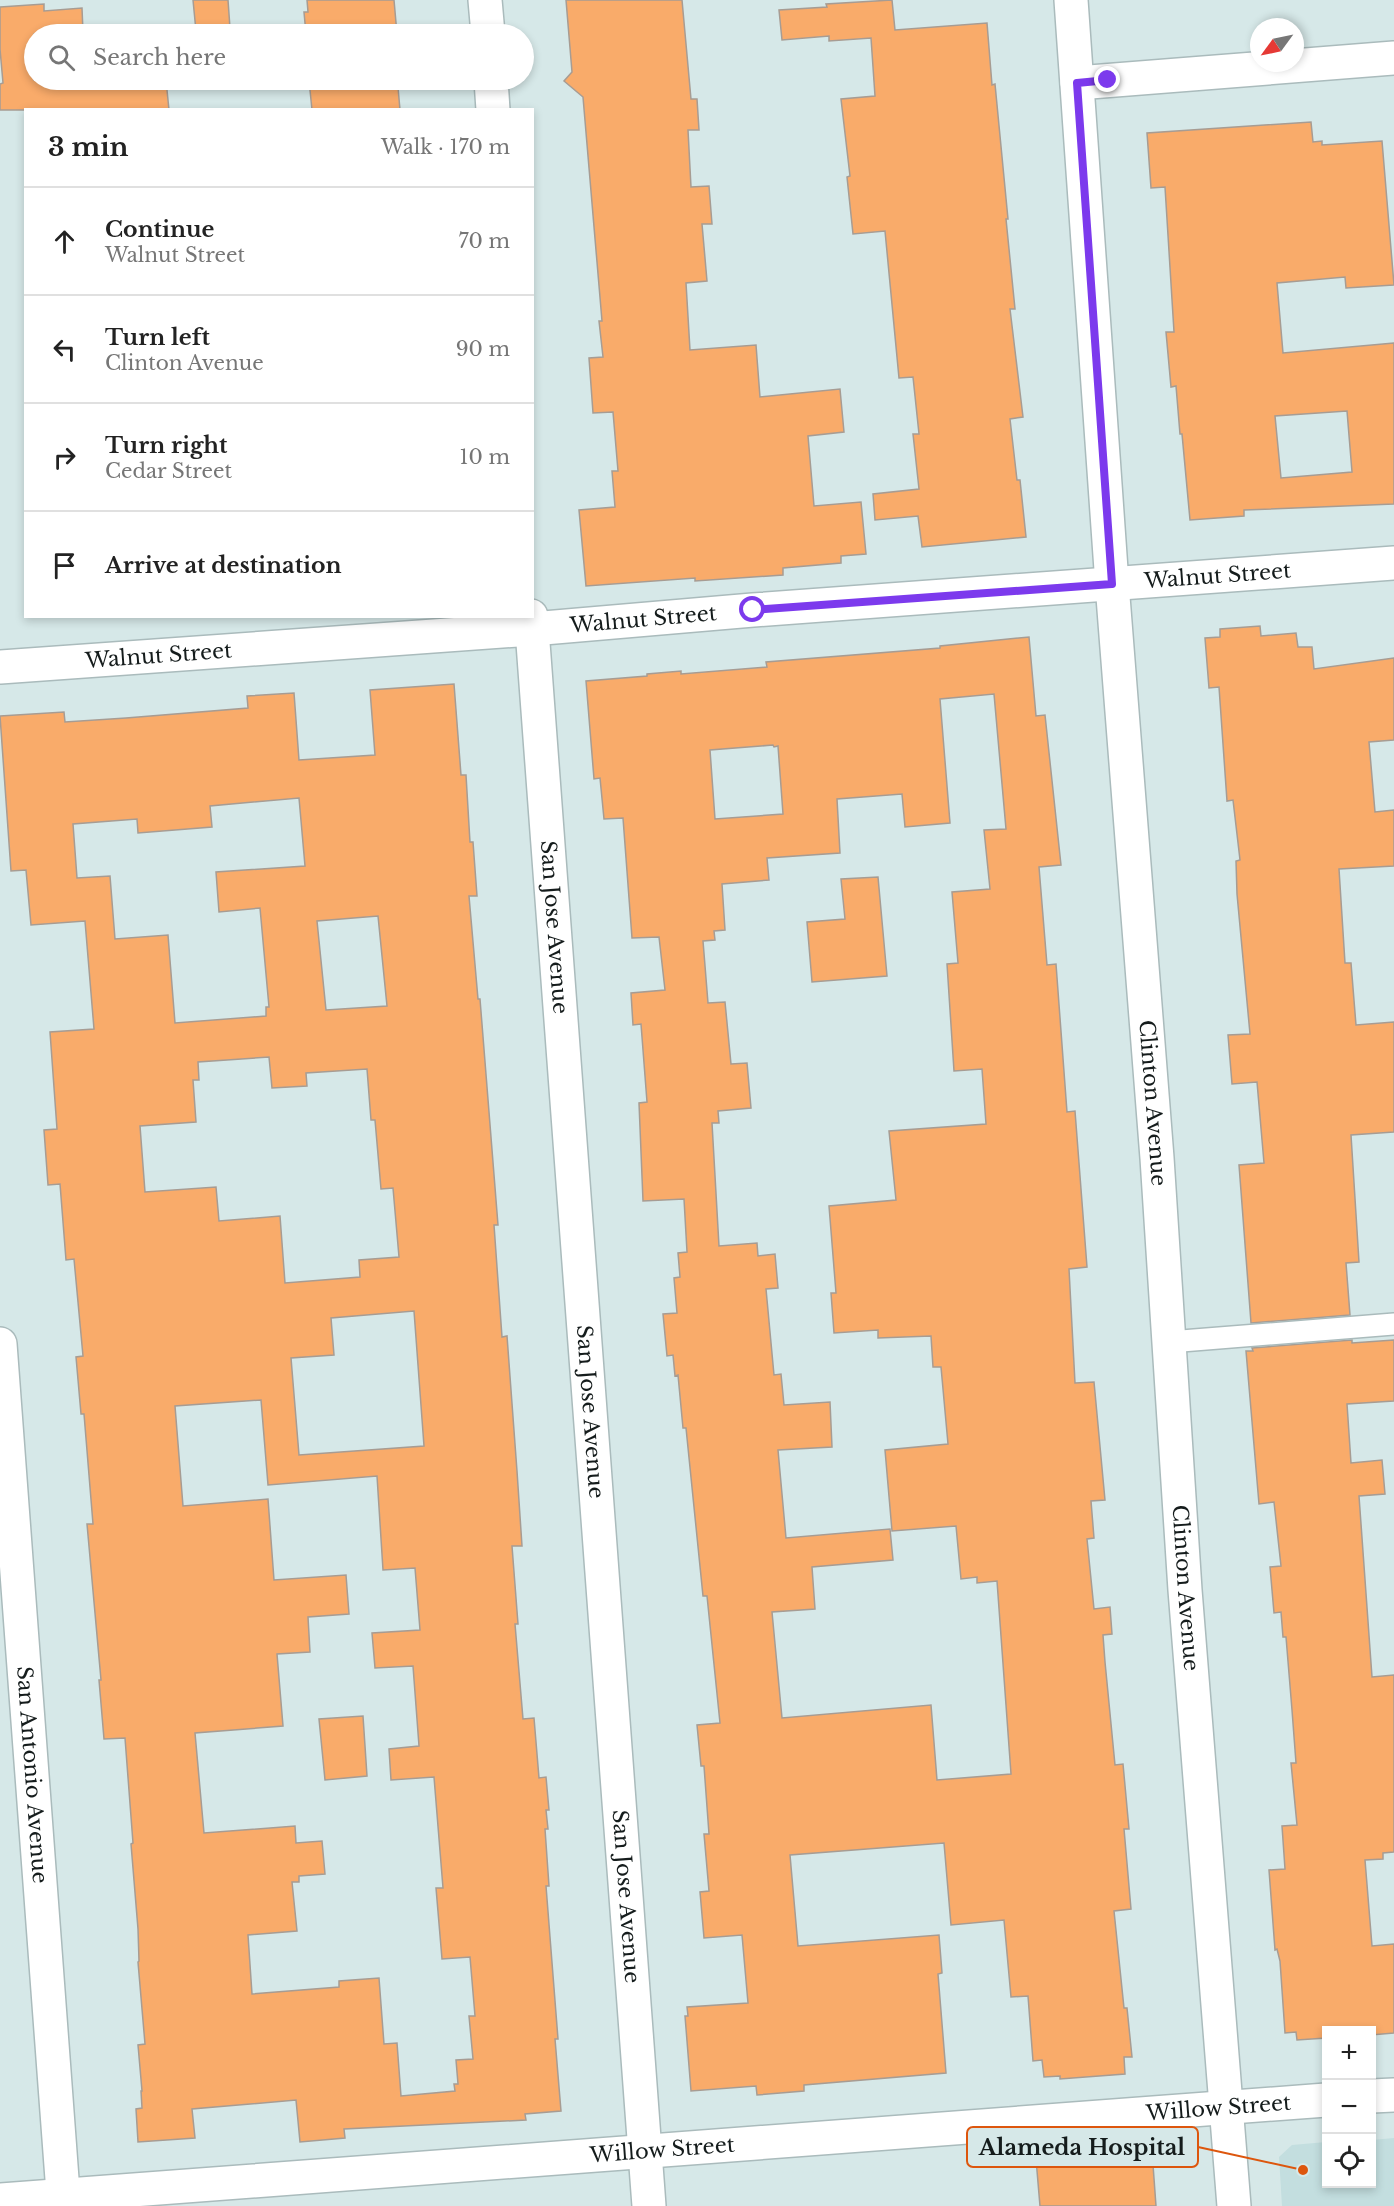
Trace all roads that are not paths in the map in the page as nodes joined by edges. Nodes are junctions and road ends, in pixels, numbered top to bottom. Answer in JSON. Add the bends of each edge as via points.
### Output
{"nodes":[{"id":1,"x":485,"y":0,"type":"edge"},
{"id":2,"x":1071,"y":0,"type":"edge"},
{"id":3,"x":487,"y":24,"type":"edge"},
{"id":4,"x":1394,"y":58,"type":"edge"},
{"id":5,"x":1077,"y":83,"type":"junction"},
{"id":6,"x":492,"y":90,"type":"edge"},
{"id":7,"x":493,"y":108,"type":"edge"},
{"id":8,"x":1394,"y":563,"type":"edge"},
{"id":9,"x":1112,"y":584,"type":"junction"},
{"id":10,"x":532,"y":623,"type":"edge"},
{"id":11,"x":0,"y":668,"type":"edge"},
{"id":12,"x":1394,"y":1324,"type":"edge"},
{"id":13,"x":1169,"y":1342,"type":"junction"},
{"id":14,"x":0,"y":1344,"type":"edge"},
{"id":15,"x":1394,"y":2095,"type":"edge"},
{"id":16,"x":1376,"y":2096,"type":"edge"},
{"id":17,"x":1322,"y":2100,"type":"edge"},
{"id":18,"x":1227,"y":2108,"type":"junction"},
{"id":19,"x":645,"y":2150,"type":"junction"},
{"id":20,"x":0,"y":2200,"type":"edge"},
{"id":21,"x":64,"y":2201,"type":"edge"},
{"id":22,"x":649,"y":2206,"type":"edge"},
{"id":23,"x":1234,"y":2206,"type":"edge"}],
"edges":[{"from":1,"to":3,"type":"street"},
{"from":2,"to":5,"type":"street","name":"Clinton Avenue"},
{"from":4,"to":5,"type":"street"},
{"from":5,"to":9,"type":"street","name":"Clinton Avenue"},
{"from":6,"to":7,"type":"street"},
{"from":8,"to":9,"type":"street","name":"Walnut Street"},
{"from":9,"to":10,"type":"street","name":"Walnut Street"},
{"from":9,"to":13,"type":"street","name":"Clinton Avenue"},
{"from":10,"to":11,"type":"street","name":"Walnut Street"},
{"from":10,"to":19,"type":"street","name":"San Jose Avenue"},
{"from":12,"to":13,"type":"lane"},
{"from":13,"to":18,"type":"street","name":"Clinton Avenue"},
{"from":14,"to":21,"type":"street","name":"San Antonio Avenue"},
{"from":15,"to":16,"type":"street"},
{"from":17,"to":18,"type":"street","name":"Willow Street"},
{"from":18,"to":19,"type":"street","name":"Willow Street"},
{"from":18,"to":23,"type":"street","name":"Clinton Avenue"},
{"from":19,"to":21,"type":"street","name":"Willow Street"},
{"from":19,"to":22,"type":"street","name":"San Jose Avenue"},
{"from":20,"to":21,"type":"street","name":"Willow Street"}]}
